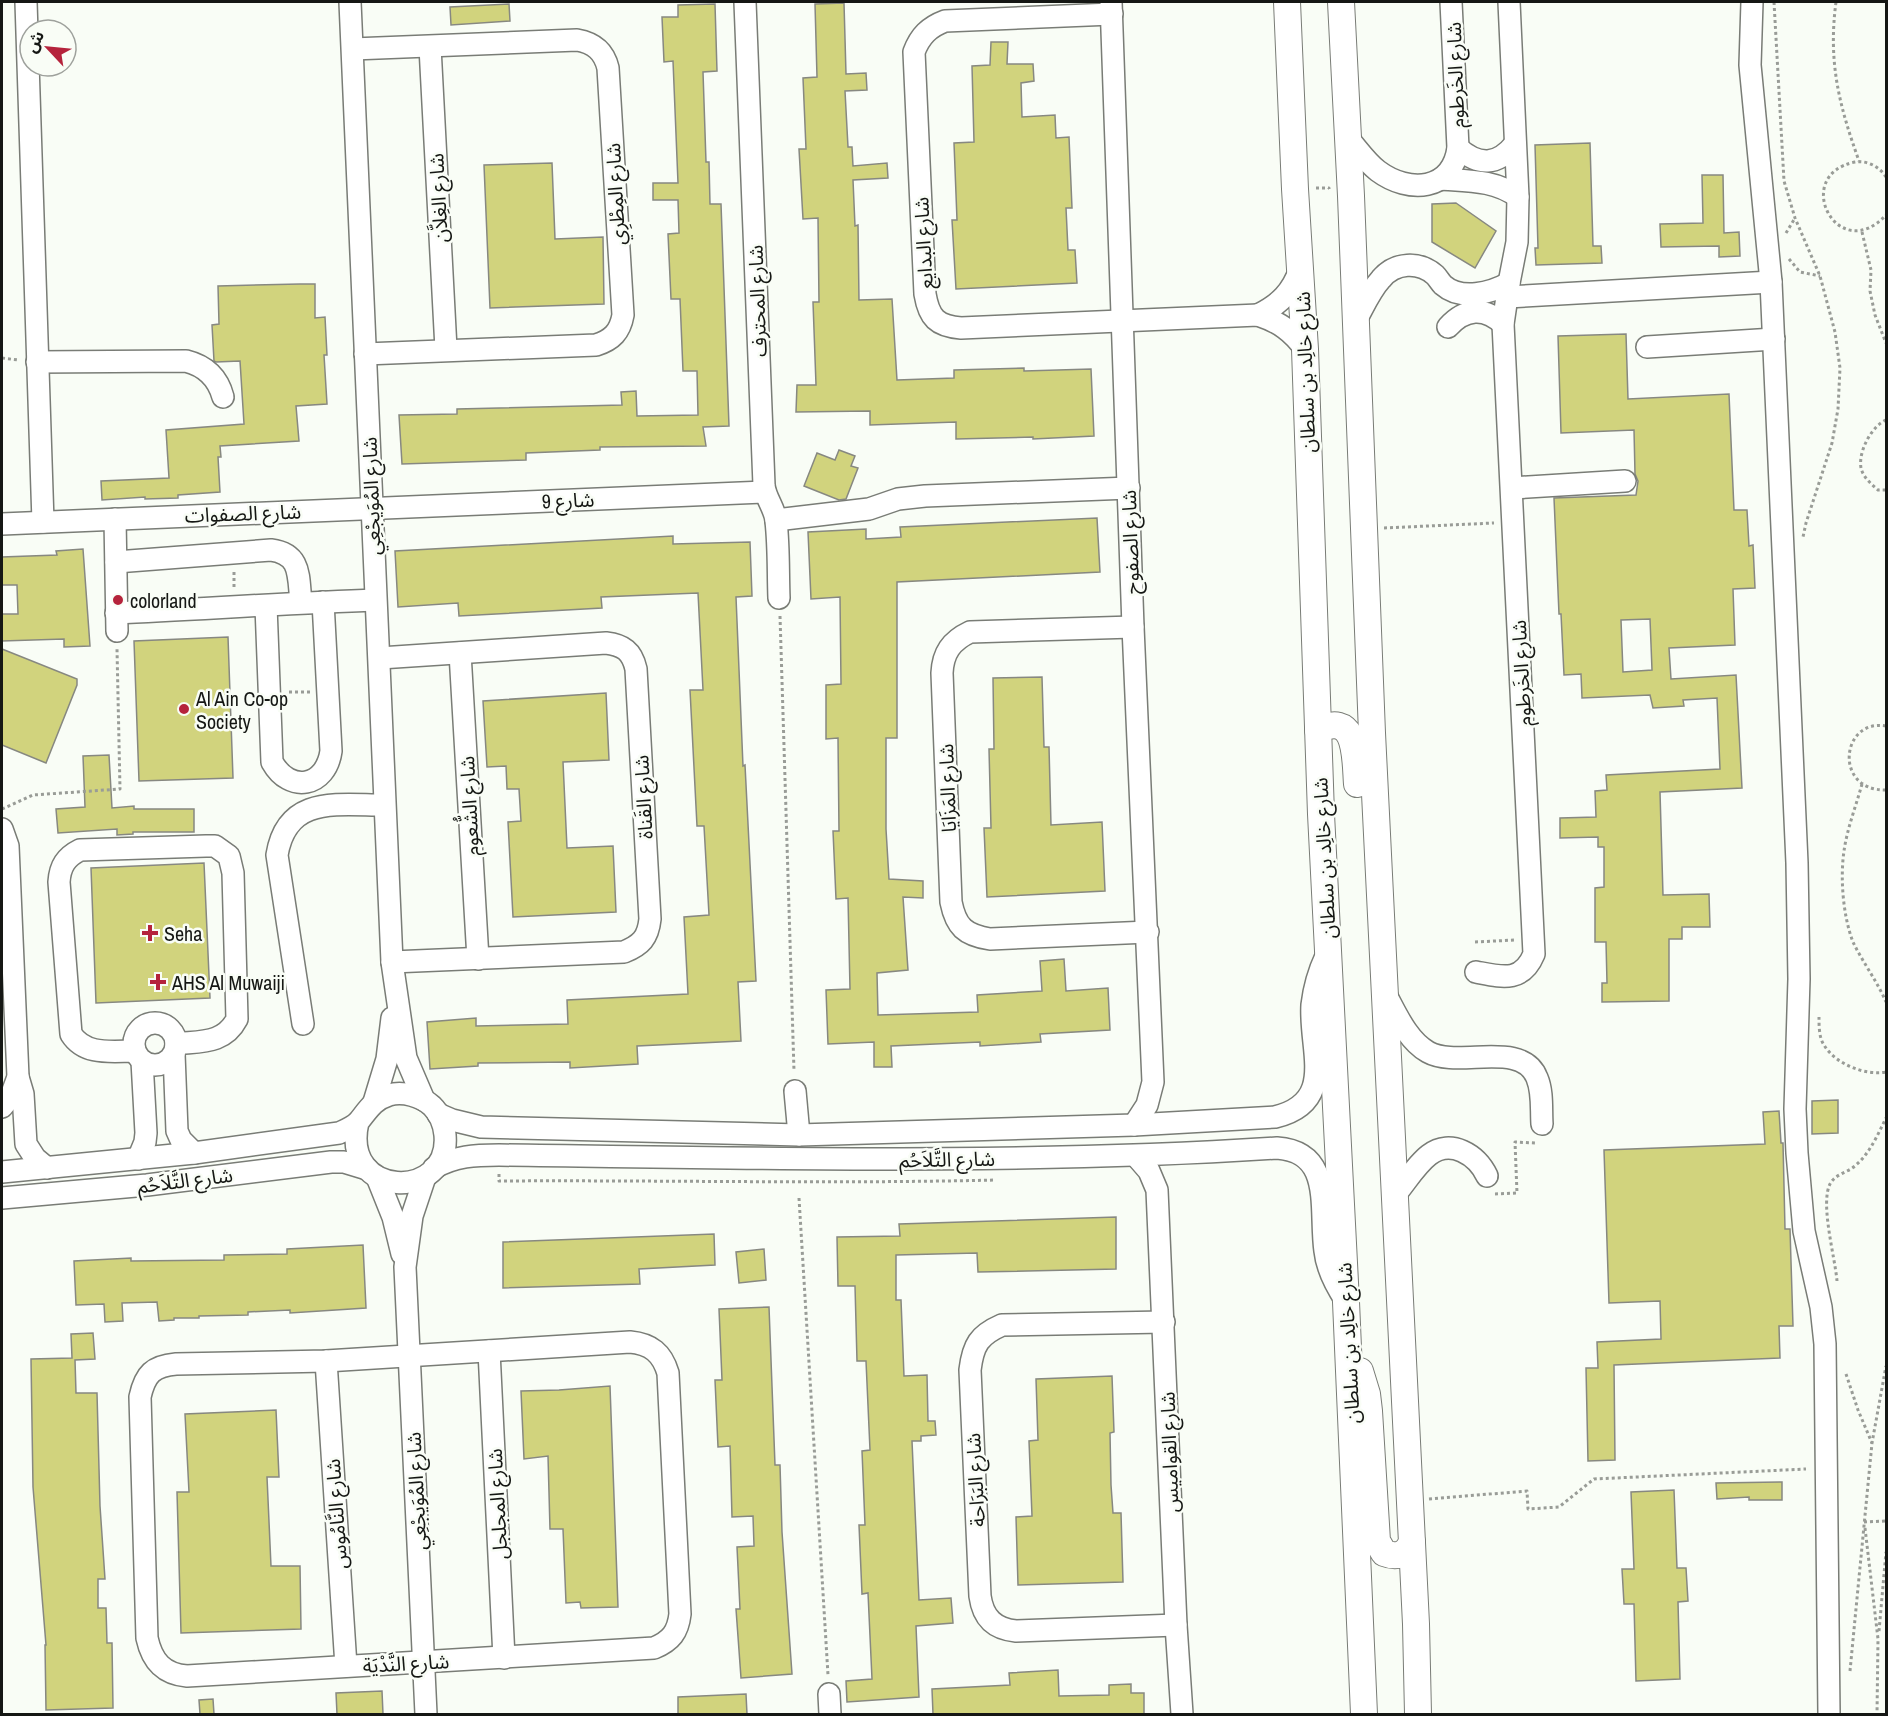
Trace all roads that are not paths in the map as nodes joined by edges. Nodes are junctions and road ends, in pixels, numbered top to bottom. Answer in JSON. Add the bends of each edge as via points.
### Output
{"nodes":[{"id":1,"x":26,"y":2,"type":"edge"},
{"id":2,"x":350,"y":2,"type":"edge"},
{"id":3,"x":745,"y":2,"type":"edge"},
{"id":4,"x":1287,"y":2,"type":"edge"},
{"id":5,"x":1341,"y":2,"type":"edge"},
{"id":6,"x":1451,"y":2,"type":"edge"},
{"id":7,"x":1509,"y":2,"type":"edge"},
{"id":8,"x":1752,"y":2,"type":"edge"},
{"id":9,"x":1112,"y":8,"type":"edge"},
{"id":10,"x":430,"y":47,"type":"junction"},
{"id":11,"x":353,"y":49,"type":"junction"},
{"id":12,"x":1347,"y":136,"type":"junction"},
{"id":13,"x":1515,"y":144,"type":"junction"},
{"id":14,"x":1458,"y":148,"type":"junction"},
{"id":15,"x":1441,"y":179,"type":"junction"},
{"id":16,"x":1518,"y":197,"type":"junction"},
{"id":17,"x":1300,"y":268,"type":"junction"},
{"id":18,"x":1771,"y":282,"type":"junction"},
{"id":19,"x":1508,"y":290,"type":"junction"},
{"id":20,"x":1258,"y":315,"type":"junction"},
{"id":21,"x":1122,"y":321,"type":"junction"},
{"id":22,"x":1355,"y":322,"type":"junction"},
{"id":23,"x":1503,"y":324,"type":"junction"},
{"id":24,"x":1448,"y":327,"type":"dead end"},
{"id":25,"x":1774,"y":339,"type":"junction"},
{"id":26,"x":1647,"y":347,"type":"dead end"},
{"id":27,"x":446,"y":349,"type":"junction"},
{"id":28,"x":1305,"y":349,"type":"junction"},
{"id":29,"x":365,"y":354,"type":"junction"},
{"id":30,"x":37,"y":362,"type":"junction"},
{"id":31,"x":223,"y":397,"type":"dead end"},
{"id":32,"x":1625,"y":481,"type":"dead end"},
{"id":33,"x":1129,"y":488,"type":"junction"},
{"id":34,"x":1512,"y":488,"type":"junction"},
{"id":35,"x":765,"y":492,"type":"junction"},
{"id":36,"x":371,"y":508,"type":"junction"},
{"id":37,"x":115,"y":519,"type":"junction"},
{"id":38,"x":776,"y":520,"type":"junction"},
{"id":39,"x":43,"y":522,"type":"junction"},
{"id":40,"x":2,"y":524,"type":"edge"},
{"id":41,"x":116,"y":562,"type":"junction"},
{"id":42,"x":779,"y":598,"type":"road end"},
{"id":43,"x":375,"y":600,"type":"junction"},
{"id":44,"x":301,"y":602,"type":"junction"},
{"id":45,"x":323,"y":602,"type":"junction"},
{"id":46,"x":266,"y":606,"type":"junction"},
{"id":47,"x":1133,"y":627,"type":"junction"},
{"id":48,"x":460,"y":653,"type":"junction"},
{"id":49,"x":380,"y":658,"type":"junction"},
{"id":50,"x":1318,"y":730,"type":"junction"},
{"id":51,"x":384,"y":805,"type":"junction"},
{"id":52,"x":2,"y":829,"type":"edge"},
{"id":53,"x":1381,"y":900,"type":"junction"},
{"id":54,"x":1148,"y":932,"type":"junction"},
{"id":55,"x":1328,"y":952,"type":"junction"},
{"id":56,"x":478,"y":959,"type":"junction"},
{"id":57,"x":392,"y":962,"type":"junction"},
{"id":58,"x":1476,"y":972,"type":"dead end"},
{"id":59,"x":395,"y":991,"type":"junction"},
{"id":60,"x":1384,"y":992,"type":"junction"},
{"id":61,"x":303,"y":1024,"type":"dead end"},
{"id":62,"x":175,"y":1049,"type":"junction"},
{"id":63,"x":138,"y":1056,"type":"junction"},
{"id":64,"x":18,"y":1077,"type":"junction"},
{"id":65,"x":1153,"y":1082,"type":"junction"},
{"id":66,"x":795,"y":1091,"type":"road end"},
{"id":67,"x":374,"y":1102,"type":"junction"},
{"id":68,"x":2,"y":1107,"type":"edge"},
{"id":69,"x":431,"y":1107,"type":"junction"},
{"id":70,"x":358,"y":1122,"type":"junction"},
{"id":71,"x":1180,"y":1122,"type":"junction"},
{"id":72,"x":1134,"y":1125,"type":"junction"},
{"id":73,"x":1543,"y":1134,"type":"road end"},
{"id":74,"x":799,"y":1135,"type":"junction"},
{"id":75,"x":194,"y":1153,"type":"junction"},
{"id":76,"x":1177,"y":1154,"type":"junction"},
{"id":77,"x":1136,"y":1156,"type":"junction"},
{"id":78,"x":138,"y":1159,"type":"junction"},
{"id":79,"x":47,"y":1168,"type":"junction"},
{"id":80,"x":2,"y":1172,"type":"edge"},
{"id":81,"x":372,"y":1173,"type":"junction"},
{"id":82,"x":429,"y":1173,"type":"junction"},
{"id":83,"x":1487,"y":1185,"type":"road end"},
{"id":84,"x":1157,"y":1190,"type":"junction"},
{"id":85,"x":1395,"y":1195,"type":"junction"},
{"id":86,"x":2,"y":1198,"type":"edge"},
{"id":87,"x":405,"y":1267,"type":"junction"},
{"id":88,"x":1346,"y":1302,"type":"junction"},
{"id":89,"x":1164,"y":1322,"type":"junction"},
{"id":90,"x":1348,"y":1346,"type":"junction"},
{"id":91,"x":489,"y":1351,"type":"junction"},
{"id":92,"x":410,"y":1356,"type":"junction"},
{"id":93,"x":326,"y":1361,"type":"junction"},
{"id":94,"x":1412,"y":1542,"type":"junction"},
{"id":95,"x":1176,"y":1625,"type":"junction"},
{"id":96,"x":504,"y":1658,"type":"junction"},
{"id":97,"x":424,"y":1662,"type":"junction"},
{"id":98,"x":346,"y":1666,"type":"junction"},
{"id":99,"x":426,"y":1714,"type":"edge"},
{"id":100,"x":1182,"y":1714,"type":"edge"},
{"id":101,"x":1364,"y":1714,"type":"edge"},
{"id":102,"x":1418,"y":1714,"type":"edge"},
{"id":103,"x":1829,"y":1714,"type":"edge"}],
"edges":[{"from":1,"to":30,"type":"street"},
{"from":2,"to":11,"type":"street","name":"شارع المُوَيجْعِي"},
{"from":3,"to":35,"type":"street","name":"شارع المحترف"},
{"from":4,"to":17,"type":"main road","name":"شارع خالِد بن سلطان"},
{"from":5,"to":12,"type":"main road"},
{"from":6,"to":14,"type":"street","name":"شارع الخَرطوم"},
{"from":7,"to":13,"type":"street","name":"شارع الخَرطوم"},
{"from":8,"to":18,"type":"street","via":[[1750,65]]},
{"from":9,"to":21,"type":"street","name":"شارع الصفوح"},
{"from":9,"to":21,"type":"street","name":"شارع البدايع","via":[[945,21],[925,32],[914,52],[925,294],[927,308],[935,320],[947,327],[961,328]]},
{"from":10,"to":11,"type":"street","name":"شارع المِطْرِي"},
{"from":10,"to":27,"type":"street","name":"شارع الغِلاَّن"},
{"from":10,"to":27,"type":"street","name":"شارع المِطْرِي","via":[[578,40],[601,51],[608,68],[622,303],[621,326],[606,342],[596,345]]},
{"from":11,"to":29,"type":"street","name":"شارع المُوَيجْعِي"},
{"from":12,"to":15,"type":"street","via":[[1390,179],[1418,186]]},
{"from":12,"to":22,"type":"main road"},
{"from":13,"to":14,"type":"street","name":"شارع الخَرطوم","via":[[1506,154],[1487,161],[1468,157]]},
{"from":13,"to":16,"type":"street","name":"شارع الخَرطوم"},
{"from":14,"to":15,"type":"street","name":"شارع الخَرطوم","via":[[1454,164]]},
{"from":15,"to":16,"type":"street","via":[[1488,182]]},
{"from":16,"to":19,"type":"street","name":"شارع الخَرطوم","via":[[1517,242]]},
{"from":17,"to":20,"type":"street","name":"شارع البدايع","via":[[1284,299]]},
{"from":17,"to":28,"type":"main road","name":"شارع خالِد بن سلطان"},
{"from":18,"to":19,"type":"street"},
{"from":18,"to":25,"type":"street"},
{"from":19,"to":22,"type":"street","via":[[1462,293],[1443,286],[1429,270],[1419,266],[1396,267],[1381,279]]},
{"from":19,"to":23,"type":"street","name":"شارع الخَرطوم"},
{"from":20,"to":21,"type":"street","name":"شارع البدايع"},
{"from":20,"to":28,"type":"street","name":"شارع البدايع","via":[[1285,327]]},
{"from":21,"to":33,"type":"street","name":"شارع الصفوح"},
{"from":22,"to":53,"type":"main road"},
{"from":23,"to":24,"type":"street","via":[[1485,312],[1475,311],[1455,319]]},
{"from":23,"to":34,"type":"street","name":"شارع الخَرطوم"},
{"from":25,"to":26,"type":"street"},
{"from":25,"to":103,"type":"street","via":[[1797,863],[1796,1120],[1804,1231],[1824,1329]]},
{"from":27,"to":29,"type":"street","name":"شارع المِطْرِي"},
{"from":28,"to":50,"type":"main road","name":"شارع خالِد بن سلطان"},
{"from":29,"to":36,"type":"street","name":"شارع المُوَيجْعِي"},
{"from":30,"to":31,"type":"street","via":[[186,361],[209,371]]},
{"from":30,"to":39,"type":"street"},
{"from":32,"to":34,"type":"street"},
{"from":33,"to":38,"type":"street","via":[[925,496],[898,499],[869,509]]},
{"from":33,"to":47,"type":"street","name":"شارع الصفوح"},
{"from":34,"to":58,"type":"street","name":"شارع الخَرطوم","via":[[1534,954],[1530,964],[1513,976]]},
{"from":35,"to":36,"type":"street","name":"شارع 9"},
{"from":35,"to":38,"type":"street","name":"شارع المحترف"},
{"from":36,"to":37,"type":"street","name":"شارع الصفوات"},
{"from":36,"to":43,"type":"street","name":"شارع المُوَيجْعِي"},
{"from":37,"to":39,"type":"street","name":"شارع الصفوات"},
{"from":37,"to":41,"type":"street"},
{"from":38,"to":42,"type":"street","name":"شارع المحترف"},
{"from":39,"to":40,"type":"street","name":"شارع الصفوات"},
{"from":41,"to":44,"type":"street","via":[[283,552],[293,559],[298,570]]},
{"from":41,"to":46,"type":"street","via":[[117,622]]},
{"from":43,"to":45,"type":"street"},
{"from":43,"to":49,"type":"street","name":"شارع المُوَيجْعِي"},
{"from":44,"to":45,"type":"street"},
{"from":44,"to":46,"type":"street"},
{"from":45,"to":46,"type":"street","via":[[329,762],[316,778],[306,782],[286,778],[272,762]]},
{"from":47,"to":54,"type":"street","name":"شارع الصفوح"},
{"from":47,"to":54,"type":"street","name":"شارع المَزَايَا","via":[[970,632],[949,648],[942,673],[951,902],[954,917],[975,937]]},
{"from":48,"to":49,"type":"street","name":"شارع القَناة"},
{"from":48,"to":56,"type":"street","name":"شارع الشُّعوم"},
{"from":48,"to":56,"type":"street","name":"شارع القَناة","via":[[606,643],[627,649],[636,669],[650,918],[644,940],[624,952]]},
{"from":49,"to":51,"type":"street","name":"شارع المُوَيجْعِي"},
{"from":50,"to":53,"type":"main road","via":[[1336,726],[1351,735],[1362,848]]},
{"from":50,"to":55,"type":"main road","name":"شارع خالِد بن سلطان"},
{"from":51,"to":57,"type":"street","name":"شارع المُوَيجْعِي"},
{"from":51,"to":61,"type":"street","via":[[309,809],[296,816],[279,841],[277,855]]},
{"from":52,"to":64,"type":"street","via":[[8,846]]},
{"from":53,"to":60,"type":"main road"},
{"from":54,"to":65,"type":"street","name":"شارع الصفوح"},
{"from":55,"to":71,"type":"street","name":"شارع التَّلاَحُم","via":[[1312,1006],[1316,1083],[1302,1106],[1275,1117]]},
{"from":55,"to":88,"type":"main road","name":"شارع خالِد بن سلطان"},
{"from":56,"to":57,"type":"street","name":"شارع القَناة"},
{"from":57,"to":59,"type":"street","name":"شارع المُوَيجْعِي"},
{"from":59,"to":67,"type":"street","name":"شارع المُوَيجْعِي","via":[[387,1059]]},
{"from":59,"to":69,"type":"street","name":"شارع المُوَيجْعِي","via":[[406,1058]]},
{"from":60,"to":73,"type":"street","via":[[1413,1040],[1430,1053],[1450,1059],[1509,1057],[1526,1064],[1537,1078]]},
{"from":60,"to":85,"type":"main road"},
{"from":62,"to":63,"type":"street","via":[[169,1060],[156,1066]]},
{"from":62,"to":63,"type":"street","via":[[175,1038],[167,1027],[148,1024],[135,1038]]},
{"from":62,"to":63,"type":"street","via":[[225,1035],[237,1019],[229,856],[215,846],[80,850],[66,859],[59,882],[71,1034],[83,1047]]},
{"from":62,"to":75,"type":"street","via":[[175,1122],[181,1140]]},
{"from":63,"to":78,"type":"street","via":[[146,1133]]},
{"from":64,"to":68,"type":"street"},
{"from":64,"to":79,"type":"street","via":[[26,1144]]},
{"from":65,"to":71,"type":"street","name":"شارع الصفوح","via":[[1162,1105]]},
{"from":65,"to":72,"type":"street","name":"شارع الصفوح","via":[[1147,1105]]},
{"from":66,"to":74,"type":"street"},
{"from":67,"to":69,"type":"street","via":[[390,1095],[408,1094]]},
{"from":67,"to":70,"type":"street"},
{"from":69,"to":74,"type":"street","name":"شارع التَّلاَحُم","via":[[452,1120],[481,1127]]},
{"from":69,"to":82,"type":"street","via":[[444,1127],[445,1142],[442,1156]]},
{"from":70,"to":75,"type":"street","name":"شارع التَّلاَحُم","via":[[339,1133]]},
{"from":70,"to":81,"type":"street","via":[[356,1147]]},
{"from":71,"to":72,"type":"street","name":"شارع التَّلاَحُم"},
{"from":72,"to":74,"type":"street","name":"شارع التَّلاَحُم"},
{"from":75,"to":78,"type":"street","name":"شارع التَّلاَحُم"},
{"from":76,"to":77,"type":"street","name":"شارع التَّلاَحُم"},
{"from":76,"to":84,"type":"street","name":"شارع القواميس","via":[[1164,1170]]},
{"from":76,"to":88,"type":"street","name":"شارع التَّلاَحُم","via":[[1277,1148],[1291,1149],[1310,1160],[1319,1175],[1329,1270]]},
{"from":77,"to":82,"type":"street","name":"شارع التَّلاَحُم","via":[[916,1160],[499,1155],[462,1157]]},
{"from":77,"to":84,"type":"street","name":"شارع القواميس","via":[[1149,1171]]},
{"from":78,"to":79,"type":"street","name":"شارع التَّلاَحُم"},
{"from":79,"to":80,"type":"street","name":"شارع التَّلاَحُم"},
{"from":81,"to":82,"type":"street","via":[[393,1183],[409,1183]]},
{"from":81,"to":86,"type":"street","name":"شارع التَّلاَحُم","via":[[344,1162],[332,1162]]},
{"from":81,"to":87,"type":"street","name":"شارع المُوَيجْعِي","via":[[393,1217]]},
{"from":82,"to":87,"type":"street","name":"شارع المُوَيجْعِي","via":[[412,1215]]},
{"from":83,"to":85,"type":"street","via":[[1482,1166],[1474,1157],[1464,1151],[1441,1150],[1430,1154]]},
{"from":84,"to":89,"type":"street","name":"شارع القواميس"},
{"from":85,"to":94,"type":"main road"},
{"from":87,"to":92,"type":"street","name":"شارع المُوَيجْعِي"},
{"from":88,"to":90,"type":"main road","name":"شارع خالِد بن سلطان"},
{"from":89,"to":95,"type":"street","name":"شارع القواميس"},
{"from":89,"to":95,"type":"street","name":"شارع البَرَاحة","via":[[1002,1324],[978,1341],[970,1370],[980,1596],[987,1617],[1005,1630],[1016,1631]]},
{"from":90,"to":94,"type":"main road","via":[[1367,1394],[1377,1540],[1384,1553],[1397,1556]]},
{"from":90,"to":101,"type":"main road","name":"شارع خالِد بن سلطان"},
{"from":91,"to":92,"type":"street","name":"شارع النَّدْيَة"},
{"from":91,"to":96,"type":"street","name":"شارع المجلجل"},
{"from":91,"to":96,"type":"street","name":"شارع النَّدْيَة","via":[[644,1343],[664,1360],[668,1373],[679,1626],[664,1644],[654,1648]]},
{"from":92,"to":93,"type":"street","name":"شارع النَّدْيَة"},
{"from":92,"to":97,"type":"street","name":"شارع المُوَيجْعِي"},
{"from":93,"to":98,"type":"street","name":"شارع النَّامُوس"},
{"from":93,"to":98,"type":"street","name":"شارع النَّدْيَة","via":[[163,1365],[143,1383],[140,1396],[147,1638],[155,1661],[175,1675]]},
{"from":94,"to":102,"type":"main road"},
{"from":95,"to":100,"type":"street","name":"شارع القواميس"},
{"from":96,"to":97,"type":"street","name":"شارع النَّدْيَة"},
{"from":97,"to":98,"type":"street","name":"شارع النَّدْيَة"},
{"from":97,"to":99,"type":"street","name":"شارع المُوَيجْعِي"}]}
